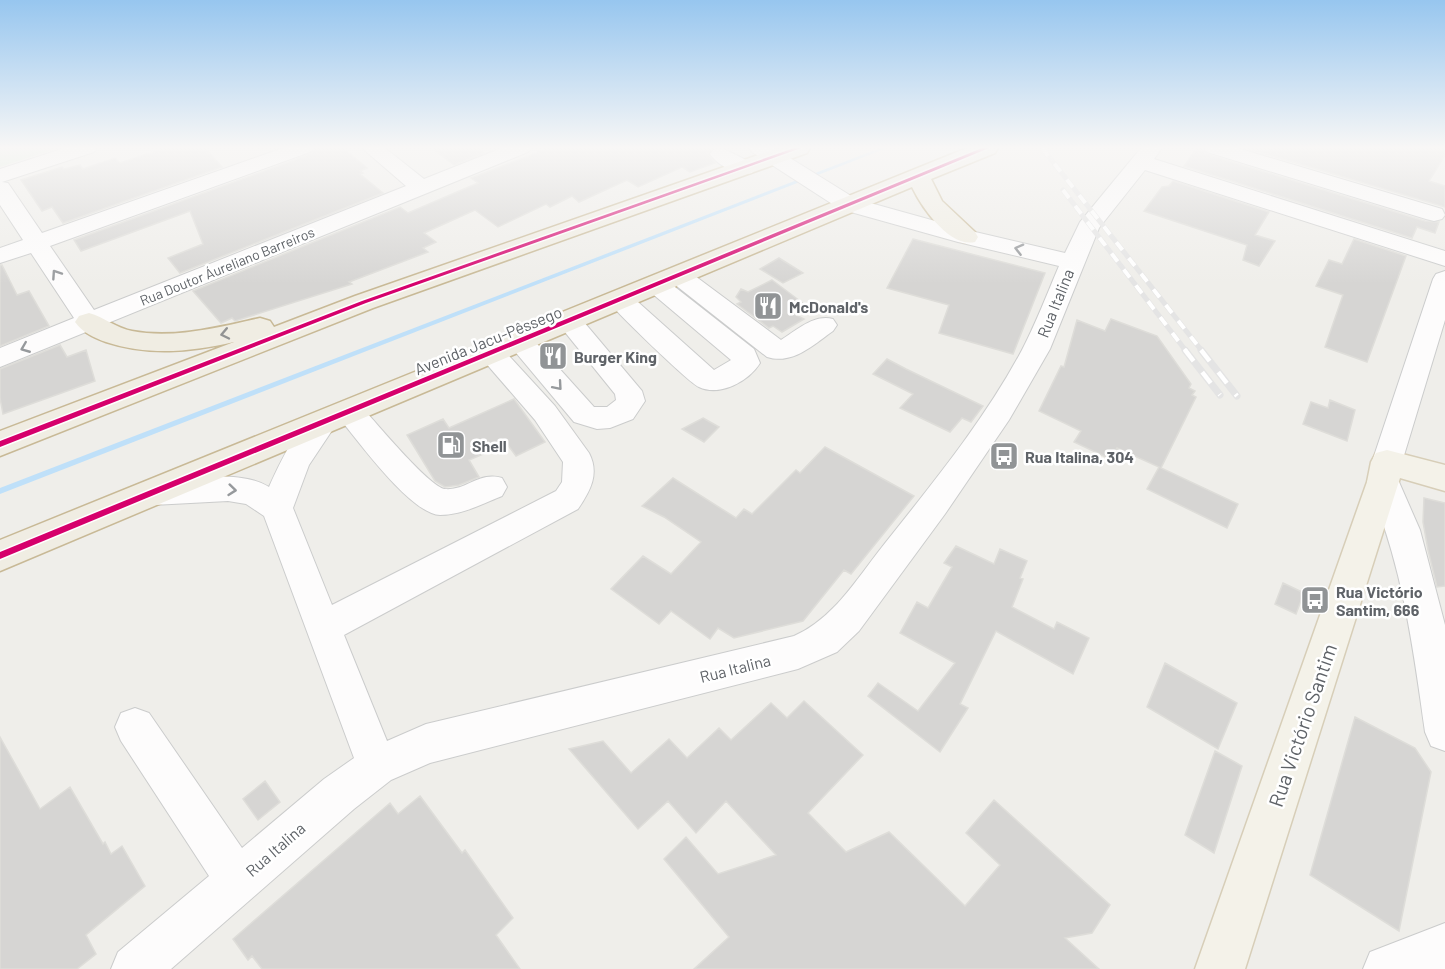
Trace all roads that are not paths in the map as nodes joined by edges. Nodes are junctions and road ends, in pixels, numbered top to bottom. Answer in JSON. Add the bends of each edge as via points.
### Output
{"nodes":[{"id":1,"x":3,"y":193,"type":"edge"},
{"id":2,"x":176,"y":193,"type":"edge"},
{"id":3,"x":408,"y":193,"type":"edge"},
{"id":4,"x":674,"y":193,"type":"edge"},
{"id":5,"x":831,"y":193,"type":"edge"},
{"id":6,"x":860,"y":193,"type":"edge"},
{"id":7,"x":927,"y":193,"type":"edge"},
{"id":8,"x":1116,"y":193,"type":"edge"},
{"id":9,"x":1257,"y":193,"type":"edge"},
{"id":10,"x":1365,"y":193,"type":"edge"},
{"id":11,"x":840,"y":199,"type":"junction"},
{"id":12,"x":1434,"y":214,"type":"dead end"},
{"id":13,"x":966,"y":237,"type":"junction"},
{"id":14,"x":36,"y":243,"type":"junction"},
{"id":15,"x":0,"y":256,"type":"edge"},
{"id":16,"x":1445,"y":259,"type":"edge"},
{"id":17,"x":1072,"y":262,"type":"junction"},
{"id":18,"x":1445,"y":279,"type":"edge"},
{"id":19,"x":668,"y":280,"type":"junction"},
{"id":20,"x":620,"y":300,"type":"junction"},
{"id":21,"x":364,"y":303,"type":"junction"},
{"id":22,"x":569,"y":321,"type":"junction"},
{"id":23,"x":88,"y":322,"type":"junction"},
{"id":24,"x":824,"y":325,"type":"dead end"},
{"id":25,"x":506,"y":347,"type":"junction"},
{"id":26,"x":0,"y":358,"type":"edge"},
{"id":27,"x":336,"y":417,"type":"junction"},
{"id":28,"x":0,"y":444,"type":"edge"},
{"id":29,"x":1385,"y":472,"type":"junction"},
{"id":30,"x":1445,"y":478,"type":"edge"},
{"id":31,"x":491,"y":487,"type":"dead end"},
{"id":32,"x":153,"y":493,"type":"junction"},
{"id":33,"x":277,"y":508,"type":"junction"},
{"id":34,"x":0,"y":556,"type":"edge"},
{"id":35,"x":325,"y":627,"type":"junction"},
{"id":36,"x":135,"y":727,"type":"dead end"},
{"id":37,"x":1445,"y":732,"type":"edge"},
{"id":38,"x":377,"y":766,"type":"junction"},
{"id":39,"x":238,"y":880,"type":"junction"},
{"id":40,"x":1445,"y":946,"type":"edge"},
{"id":41,"x":135,"y":969,"type":"edge"},
{"id":42,"x":1220,"y":969,"type":"edge"},
{"id":43,"x":1387,"y":969,"type":"edge"}],
"edges":[{"from":1,"to":14,"type":"street"},
{"from":2,"to":14,"type":"street"},
{"from":3,"to":23,"type":"street","name":"Rua Doutor Áureliano Barreiros"},
{"from":4,"to":21,"type":"highway"},
{"from":5,"to":11,"type":"street"},
{"from":6,"to":11,"type":"highway","name":"Avenida Jacu-Pêssego"},
{"from":7,"to":13,"type":"highway","via":[[932,204]]},
{"from":8,"to":17,"type":"street","name":"Rua Italina","via":[[1088,227]]},
{"from":9,"to":16,"type":"street"},
{"from":10,"to":12,"type":"street"},
{"from":11,"to":13,"type":"street"},
{"from":11,"to":19,"type":"highway","name":"Avenida Jacu-Pêssego"},
{"from":17,"to":13,"type":"street","one_way":true},
{"from":14,"to":15,"type":"street"},
{"from":23,"to":14,"type":"street","one_way":true},
{"from":17,"to":38,"type":"street","name":"Rua Italina","via":[[1036,349],[999,413],[846,620],[824,640],[798,652],[426,744]]},
{"from":18,"to":29,"type":"street","name":"Rua Victório Santim"},
{"from":19,"to":20,"type":"highway","name":"Avenida Jacu-Pêssego"},
{"from":19,"to":20,"type":"street","via":[[744,356],[746,363],[721,380],[707,380]]},
{"from":19,"to":24,"type":"street","via":[[777,351],[784,351]]},
{"from":20,"to":22,"type":"highway","name":"Avenida Jacu-Pêssego"},
{"from":21,"to":23,"type":"highway","one_way":true,"via":[[191,342],[133,340]]},
{"from":21,"to":28,"type":"highway"},
{"from":22,"to":25,"type":"highway","name":"Avenida Jacu-Pêssego"},
{"from":25,"to":22,"type":"street","one_way":true,"via":[[593,420],[605,419],[629,407],[632,401],[627,391]]},
{"from":23,"to":26,"type":"street","name":"Rua Doutor Áureliano Barreiros","one_way":true},
{"from":25,"to":27,"type":"highway","name":"Avenida Jacu-Pêssego"},
{"from":25,"to":35,"type":"street","via":[[578,460],[578,484],[567,500]]},
{"from":27,"to":31,"type":"street","via":[[438,502],[458,500]]},
{"from":27,"to":32,"type":"highway","name":"Avenida Jacu-Pêssego"},
{"from":27,"to":33,"type":"street","via":[[295,462]]},
{"from":29,"to":30,"type":"main road"},
{"from":29,"to":37,"type":"street","via":[[1415,570]]},
{"from":29,"to":42,"type":"main road","name":"Rua Victório Santim"},
{"from":32,"to":33,"type":"street","one_way":true,"via":[[228,489],[254,494]]},
{"from":32,"to":34,"type":"highway","name":"Avenida Jacu-Pêssego"},
{"from":33,"to":35,"type":"street"},
{"from":35,"to":38,"type":"street"},
{"from":36,"to":39,"type":"street"},
{"from":38,"to":39,"type":"street","name":"Rua Italina"},
{"from":39,"to":41,"type":"street","name":"Rua Italina"},
{"from":40,"to":43,"type":"street"}]}
